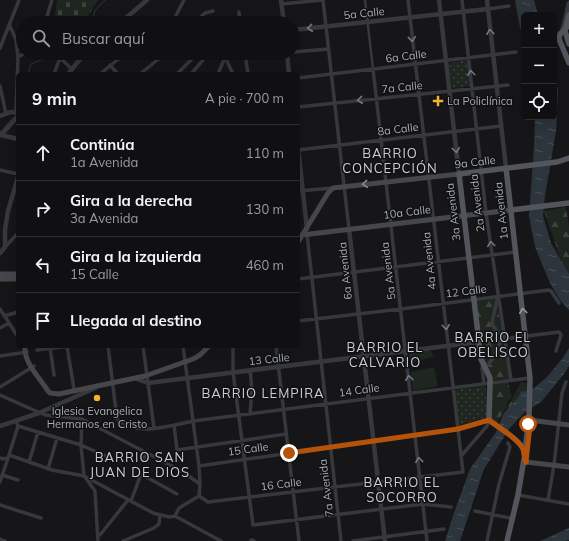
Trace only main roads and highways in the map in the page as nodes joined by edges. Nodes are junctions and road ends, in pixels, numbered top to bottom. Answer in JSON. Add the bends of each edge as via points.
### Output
{"nodes":[{"id":1,"x":569,"y":15,"type":"edge"},
{"id":2,"x":569,"y":25,"type":"edge"},
{"id":3,"x":569,"y":32,"type":"edge"},
{"id":4,"x":569,"y":44,"type":"edge"},
{"id":5,"x":569,"y":57,"type":"edge"},
{"id":6,"x":569,"y":63,"type":"edge"},
{"id":7,"x":569,"y":158,"type":"edge"},
{"id":8,"x":559,"y":161,"type":"junction"},
{"id":9,"x":569,"y":161,"type":"edge"},
{"id":10,"x":506,"y":168,"type":"junction"},
{"id":11,"x":459,"y":174,"type":"junction"},
{"id":12,"x":568,"y":204,"type":"edge"},
{"id":13,"x":511,"y":210,"type":"junction"},
{"id":14,"x":464,"y":216,"type":"junction"},
{"id":15,"x":302,"y":235,"type":"edge"},
{"id":16,"x":0,"y":274,"type":"edge"},
{"id":17,"x":16,"y":274,"type":"edge"},
{"id":18,"x":16,"y":275,"type":"edge"},
{"id":19,"x":3,"y":279,"type":"edge"},
{"id":20,"x":25,"y":348,"type":"edge"},
{"id":21,"x":207,"y":348,"type":"edge"},
{"id":22,"x":147,"y":374,"type":"junction"},
{"id":23,"x":112,"y":382,"type":"junction"},
{"id":24,"x":55,"y":393,"type":"junction"},
{"id":25,"x":529,"y":420,"type":"junction"},
{"id":26,"x":569,"y":425,"type":"edge"},
{"id":27,"x":522,"y":446,"type":"junction"},
{"id":28,"x":526,"y":462,"type":"joint"},
{"id":29,"x":569,"y":467,"type":"edge"},
{"id":30,"x":505,"y":541,"type":"edge"}],
"edges":[{"from":1,"to":4,"type":"main road","via":[[565,31]]},
{"from":2,"to":6,"type":"main road","via":[[559,37]]},
{"from":3,"to":5,"type":"main road","via":[[562,38]]},
{"from":7,"to":8,"type":"main road"},
{"from":8,"to":9,"type":"main road"},
{"from":8,"to":10,"type":"main road","name":"9a Calle"},
{"from":10,"to":11,"type":"main road","name":"9a Calle"},
{"from":10,"to":13,"type":"main road","name":"1a Avenida"},
{"from":11,"to":14,"type":"main road","name":"3a Avenida"},
{"from":11,"to":15,"type":"main road","name":"9a Calle","one_way":true,"via":[[333,188]]},
{"from":12,"to":13,"type":"main road","name":"10a Calle"},
{"from":13,"to":14,"type":"main road","name":"10a Calle"},
{"from":25,"to":13,"type":"main road","name":"1a Avenida","one_way":true,"via":[[530,379]]},
{"from":14,"to":15,"type":"main road","name":"10a Calle"},
{"from":14,"to":27,"type":"main road","name":"3a Avenida","via":[[481,362],[490,383],[491,422]]},
{"from":16,"to":17,"type":"main road"},
{"from":18,"to":19,"type":"main road"},
{"from":20,"to":24,"type":"main road","via":[[26,359],[48,391]]},
{"from":21,"to":22,"type":"main road","via":[[200,355],[185,362]]},
{"from":22,"to":23,"type":"main road"},
{"from":22,"to":23,"type":"main road"},
{"from":23,"to":24,"type":"main road"},
{"from":23,"to":24,"type":"main road","via":[[67,393]]},
{"from":25,"to":26,"type":"main road"},
{"from":25,"to":30,"type":"main road","name":"1a Avenida","via":[[518,493]]},
{"from":27,"to":28,"type":"main road"},
{"from":27,"to":30,"type":"main road","via":[[522,465]]},
{"from":28,"to":29,"type":"main road"}]}
